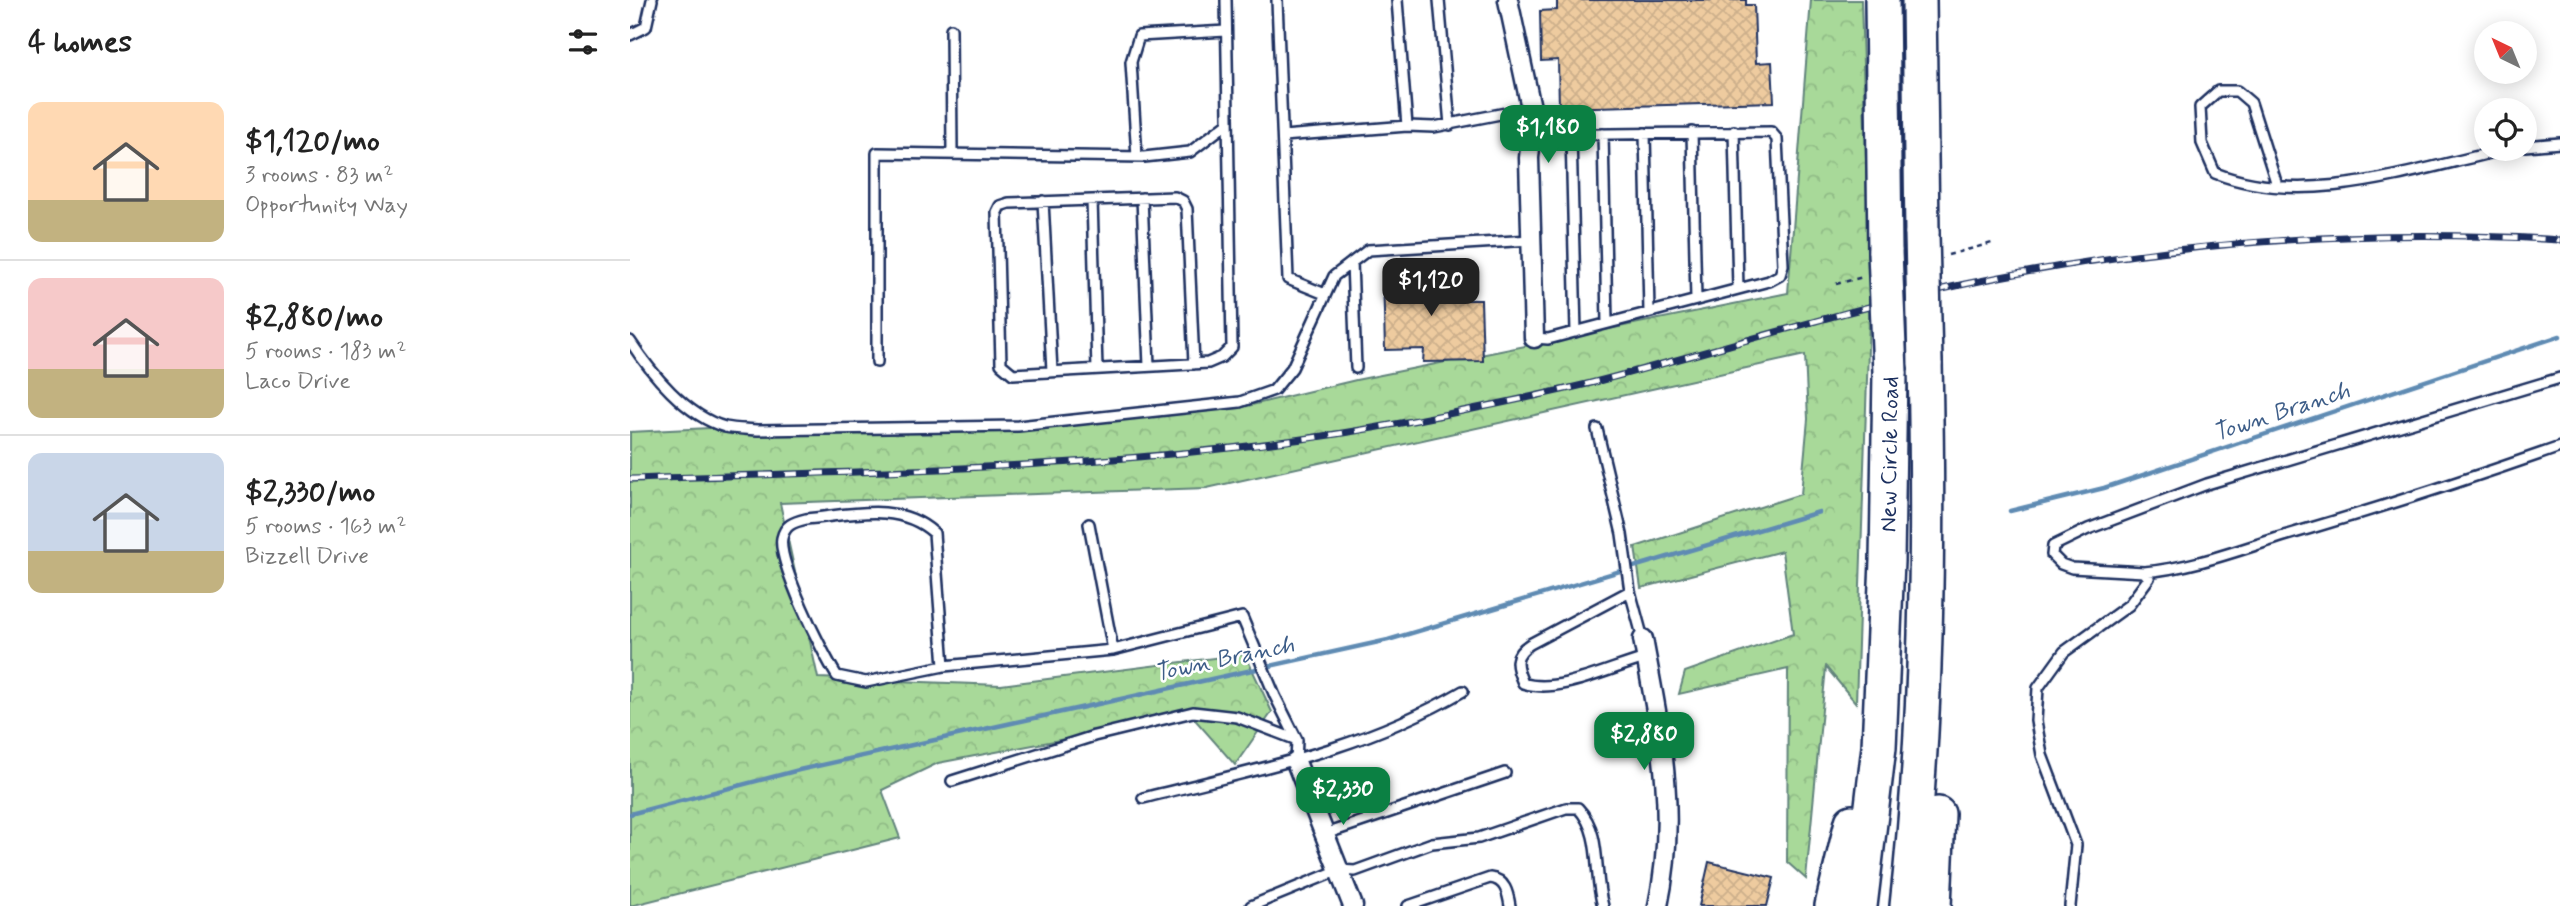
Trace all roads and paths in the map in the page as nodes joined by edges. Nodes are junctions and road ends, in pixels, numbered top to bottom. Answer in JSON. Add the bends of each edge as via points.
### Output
{"nodes":[{"id":1,"x":652,"y":0,"type":"edge"},
{"id":2,"x":1226,"y":0,"type":"edge"},
{"id":3,"x":1277,"y":0,"type":"edge"},
{"id":4,"x":1396,"y":0,"type":"edge"},
{"id":5,"x":1439,"y":0,"type":"edge"},
{"id":6,"x":1508,"y":0,"type":"edge"},
{"id":7,"x":1882,"y":0,"type":"edge"},
{"id":8,"x":1919,"y":0,"type":"edge"},
{"id":9,"x":951,"y":29,"type":"dead end"},
{"id":10,"x":1226,"y":31,"type":"junction"},
{"id":11,"x":630,"y":35,"type":"edge"},
{"id":12,"x":1531,"y":108,"type":"junction"},
{"id":13,"x":1228,"y":123,"type":"junction"},
{"id":14,"x":1450,"y":125,"type":"junction"},
{"id":15,"x":1407,"y":126,"type":"junction"},
{"id":16,"x":1734,"y":131,"type":"junction"},
{"id":17,"x":1692,"y":132,"type":"junction"},
{"id":18,"x":1645,"y":133,"type":"junction"},
{"id":19,"x":1603,"y":134,"type":"junction"},
{"id":20,"x":1531,"y":135,"type":"junction"},
{"id":21,"x":1571,"y":135,"type":"junction"},
{"id":22,"x":1283,"y":136,"type":"junction"},
{"id":23,"x":2560,"y":143,"type":"edge"},
{"id":24,"x":2537,"y":145,"type":"edge"},
{"id":25,"x":952,"y":152,"type":"junction"},
{"id":26,"x":2474,"y":156,"type":"edge"},
{"id":27,"x":1137,"y":157,"type":"junction"},
{"id":28,"x":2277,"y":185,"type":"junction"},
{"id":29,"x":1142,"y":198,"type":"junction"},
{"id":30,"x":1092,"y":200,"type":"junction"},
{"id":31,"x":1043,"y":201,"type":"junction"},
{"id":32,"x":1531,"y":240,"type":"junction"},
{"id":33,"x":1352,"y":262,"type":"junction"},
{"id":34,"x":1738,"y":289,"type":"junction"},
{"id":35,"x":1325,"y":294,"type":"junction"},
{"id":36,"x":1696,"y":300,"type":"junction"},
{"id":37,"x":1649,"y":312,"type":"junction"},
{"id":38,"x":1607,"y":324,"type":"junction"},
{"id":39,"x":1576,"y":331,"type":"junction"},
{"id":40,"x":1534,"y":338,"type":"joint"},
{"id":41,"x":630,"y":341,"type":"edge"},
{"id":42,"x":877,"y":362,"type":"dead end"},
{"id":43,"x":1194,"y":364,"type":"junction"},
{"id":44,"x":1149,"y":366,"type":"junction"},
{"id":45,"x":1356,"y":368,"type":"dead end"},
{"id":46,"x":1097,"y":369,"type":"junction"},
{"id":47,"x":1052,"y":372,"type":"junction"},
{"id":48,"x":2560,"y":378,"type":"edge"},
{"id":49,"x":1597,"y":429,"type":"dead end"},
{"id":50,"x":2560,"y":447,"type":"edge"},
{"id":51,"x":1089,"y":524,"type":"dead end"},
{"id":52,"x":2144,"y":572,"type":"junction"},
{"id":53,"x":1630,"y":592,"type":"junction"},
{"id":54,"x":1643,"y":639,"type":"joint"},
{"id":55,"x":1113,"y":650,"type":"junction"},
{"id":56,"x":1646,"y":658,"type":"junction"},
{"id":57,"x":944,"y":666,"type":"junction"},
{"id":58,"x":1463,"y":691,"type":"dead end"},
{"id":59,"x":1925,"y":693,"type":"junction"},
{"id":60,"x":1297,"y":740,"type":"junction"},
{"id":61,"x":1879,"y":747,"type":"junction"},
{"id":62,"x":1296,"y":762,"type":"junction"},
{"id":63,"x":1505,"y":773,"type":"dead end"},
{"id":64,"x":952,"y":781,"type":"dead end"},
{"id":65,"x":1143,"y":798,"type":"dead end"},
{"id":66,"x":1325,"y":834,"type":"junction"},
{"id":67,"x":1339,"y":870,"type":"junction"},
{"id":68,"x":1251,"y":906,"type":"edge"},
{"id":69,"x":1353,"y":906,"type":"edge"},
{"id":70,"x":1408,"y":906,"type":"edge"},
{"id":71,"x":1510,"y":906,"type":"edge"},
{"id":72,"x":1602,"y":906,"type":"edge"},
{"id":73,"x":1658,"y":906,"type":"edge"},
{"id":74,"x":1832,"y":906,"type":"edge"},
{"id":75,"x":1860,"y":906,"type":"edge"},
{"id":76,"x":1907,"y":906,"type":"edge"},
{"id":77,"x":1934,"y":906,"type":"edge"},
{"id":78,"x":2070,"y":906,"type":"edge"}],
"edges":[{"from":1,"to":11,"type":"lane","via":[[646,27]]},
{"from":2,"to":10,"type":"lane"},
{"from":3,"to":22,"type":"lane"},
{"from":4,"to":15,"type":"lane"},
{"from":5,"to":14,"type":"lane"},
{"from":6,"to":12,"type":"street"},
{"from":7,"to":61,"type":"highway","name":"New Circle Road","bridge":true,"via":[[1890,372]]},
{"from":8,"to":59,"type":"highway","name":"New Circle Road","bridge":true,"via":[[1928,570]]},
{"from":9,"to":25,"type":"lane"},
{"from":10,"to":13,"type":"lane"},
{"from":10,"to":27,"type":"lane","via":[[1139,36],[1131,62]]},
{"from":12,"to":14,"type":"lane"},
{"from":12,"to":20,"type":"street"},
{"from":13,"to":27,"type":"lane","via":[[1190,152]]},
{"from":13,"to":43,"type":"lane","via":[[1232,347],[1222,357]]},
{"from":14,"to":15,"type":"lane"},
{"from":15,"to":22,"type":"lane"},
{"from":16,"to":17,"type":"lane"},
{"from":16,"to":34,"type":"lane"},
{"from":16,"to":34,"type":"lane","via":[[1761,130],[1777,139],[1783,265],[1780,275],[1769,281]]},
{"from":17,"to":18,"type":"lane"},
{"from":17,"to":36,"type":"lane"},
{"from":18,"to":19,"type":"lane"},
{"from":18,"to":37,"type":"lane"},
{"from":19,"to":21,"type":"lane"},
{"from":19,"to":38,"type":"lane"},
{"from":20,"to":21,"type":"lane"},
{"from":20,"to":32,"type":"street"},
{"from":21,"to":39,"type":"lane"},
{"from":22,"to":35,"type":"lane","via":[[1288,279]]},
{"from":23,"to":24,"type":"lane"},
{"from":25,"to":27,"type":"lane"},
{"from":25,"to":42,"type":"lane","via":[[877,153]]},
{"from":26,"to":28,"type":"lane","via":[[2331,188]]},
{"from":28,"to":28,"type":"lane","via":[[2238,182],[2215,173],[2202,143],[2200,107],[2218,91],[2237,92],[2251,103]]},
{"from":29,"to":30,"type":"lane"},
{"from":29,"to":43,"type":"lane","via":[[1175,197],[1187,209]]},
{"from":29,"to":44,"type":"lane"},
{"from":30,"to":31,"type":"lane"},
{"from":30,"to":46,"type":"lane"},
{"from":31,"to":47,"type":"lane"},
{"from":31,"to":47,"type":"lane","via":[[1009,203],[997,212],[1001,364],[1013,374]]},
{"from":32,"to":33,"type":"lane","via":[[1368,250]]},
{"from":32,"to":40,"type":"street"},
{"from":33,"to":35,"type":"lane","via":[[1334,276]]},
{"from":33,"to":45,"type":"lane"},
{"from":34,"to":36,"type":"lane"},
{"from":35,"to":41,"type":"lane","via":[[1292,368],[1274,390],[1255,398],[1018,426],[758,430],[725,426],[691,408],[661,381]]},
{"from":36,"to":37,"type":"lane"},
{"from":37,"to":38,"type":"lane"},
{"from":38,"to":39,"type":"lane"},
{"from":39,"to":40,"type":"lane"},
{"from":43,"to":44,"type":"lane"},
{"from":44,"to":46,"type":"lane"},
{"from":46,"to":47,"type":"lane"},
{"from":48,"to":52,"type":"lane","via":[[2207,484],[2076,534],[2050,550],[2061,564],[2073,568]]},
{"from":49,"to":53,"type":"lane","via":[[1622,534]]},
{"from":50,"to":52,"type":"lane","via":[[2351,517]]},
{"from":51,"to":55,"type":"lane"},
{"from":52,"to":78,"type":"lane","via":[[2148,578],[2129,605],[2064,652],[2038,688],[2036,721],[2042,755],[2076,845]]},
{"from":53,"to":54,"type":"lane"},
{"from":53,"to":56,"type":"lane","via":[[1519,651],[1515,666],[1523,682],[1537,687]]},
{"from":54,"to":56,"type":"street"},
{"from":55,"to":57,"type":"lane"},
{"from":55,"to":60,"type":"lane","via":[[1242,617]]},
{"from":56,"to":73,"type":"street","via":[[1669,811],[1666,868]]},
{"from":57,"to":57,"type":"lane","via":[[934,533],[921,521],[892,511],[806,519],[785,529],[781,542],[785,562],[821,653],[837,676],[866,682]]},
{"from":58,"to":62,"type":"lane","via":[[1419,717]]},
{"from":59,"to":76,"type":"highway","name":"New Circle Road"},
{"from":59,"to":77,"type":"highway","via":[[1940,746]]},
{"from":60,"to":62,"type":"lane"},
{"from":60,"to":64,"type":"lane","via":[[1237,717],[1193,712],[1094,736]]},
{"from":61,"to":74,"type":"highway","via":[[1854,814]]},
{"from":61,"to":75,"type":"highway","name":"New Circle Road"},
{"from":62,"to":65,"type":"lane"},
{"from":62,"to":66,"type":"street"},
{"from":63,"to":66,"type":"lane"},
{"from":66,"to":67,"type":"street"},
{"from":67,"to":68,"type":"lane"},
{"from":67,"to":69,"type":"street"},
{"from":67,"to":72,"type":"lane","via":[[1354,871],[1432,844],[1479,838],[1578,807],[1594,837]]},
{"from":70,"to":71,"type":"lane","via":[[1497,878],[1506,887]]}]}
